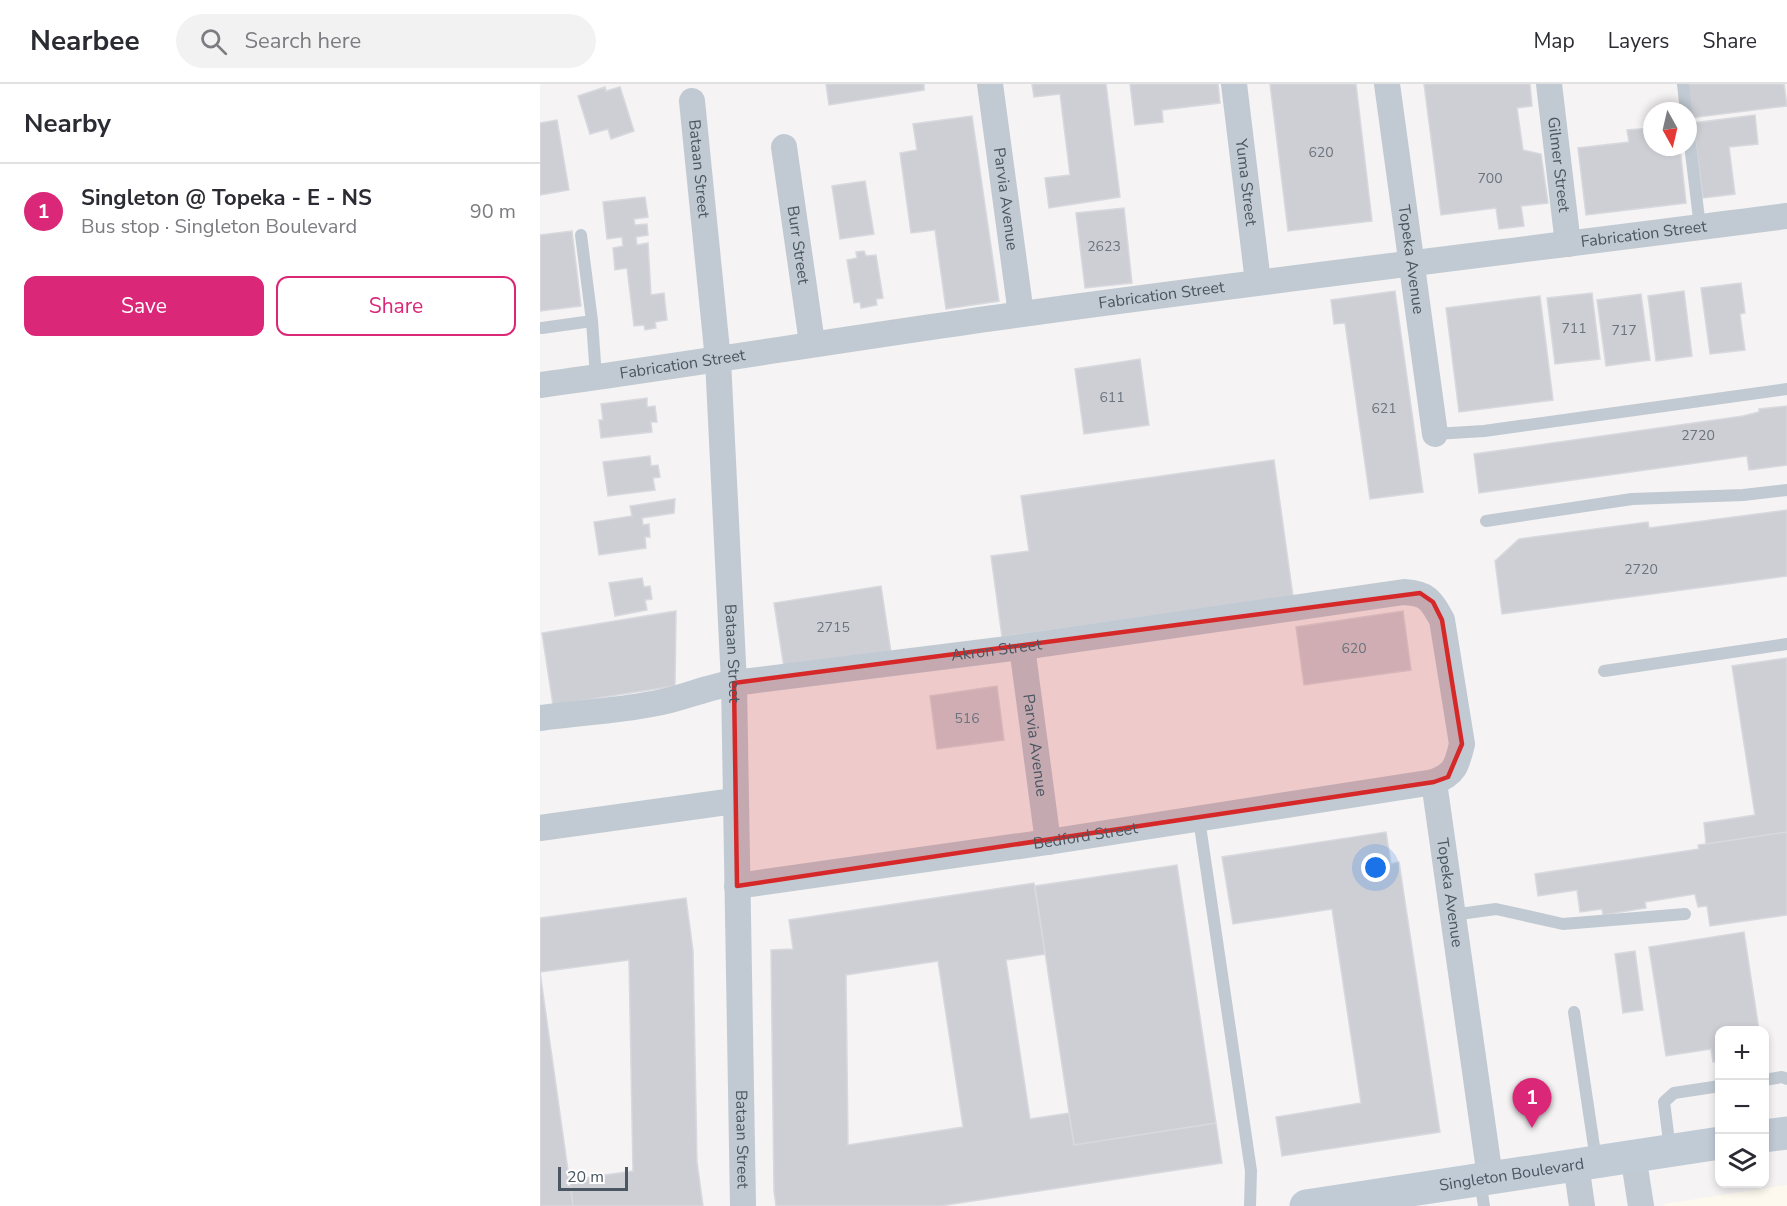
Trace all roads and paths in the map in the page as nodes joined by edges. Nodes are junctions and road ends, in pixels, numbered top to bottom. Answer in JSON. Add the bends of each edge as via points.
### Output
{"nodes":[{"id":1,"x":990,"y":84,"type":"edge"},
{"id":2,"x":1234,"y":84,"type":"edge"},
{"id":3,"x":1387,"y":84,"type":"edge"},
{"id":4,"x":1549,"y":84,"type":"edge"},
{"id":5,"x":1683,"y":84,"type":"edge"},
{"id":6,"x":692,"y":101,"type":"dead end"},
{"id":7,"x":1685,"y":102,"type":"edge"},
{"id":8,"x":784,"y":147,"type":"dead end"},
{"id":9,"x":1691,"y":156,"type":"edge"},
{"id":10,"x":1787,"y":216,"type":"edge"},
{"id":11,"x":1700,"y":227,"type":"junction"},
{"id":12,"x":581,"y":235,"type":"dead end"},
{"id":13,"x":1568,"y":244,"type":"junction"},
{"id":14,"x":1411,"y":263,"type":"junction"},
{"id":15,"x":1258,"y":282,"type":"junction"},
{"id":16,"x":1021,"y":314,"type":"junction"},
{"id":17,"x":592,"y":321,"type":"junction"},
{"id":18,"x":542,"y":328,"type":"dead end"},
{"id":19,"x":812,"y":343,"type":"junction"},
{"id":20,"x":718,"y":360,"type":"junction"},
{"id":21,"x":596,"y":377,"type":"junction"},
{"id":22,"x":540,"y":385,"type":"edge"},
{"id":23,"x":1787,"y":389,"type":"edge"},
{"id":24,"x":1435,"y":434,"type":"joint"},
{"id":25,"x":1787,"y":490,"type":"edge"},
{"id":26,"x":1486,"y":520,"type":"dead end"},
{"id":27,"x":1787,"y":644,"type":"edge"},
{"id":28,"x":1022,"y":647,"type":"junction"},
{"id":29,"x":1604,"y":671,"type":"dead end"},
{"id":30,"x":734,"y":683,"type":"junction"},
{"id":31,"x":540,"y":718,"type":"edge"},
{"id":32,"x":1434,"y":782,"type":"junction"},
{"id":33,"x":734,"y":801,"type":"junction"},
{"id":34,"x":1199,"y":819,"type":"junction"},
{"id":35,"x":540,"y":828,"type":"edge"},
{"id":36,"x":1048,"y":842,"type":"junction"},
{"id":37,"x":737,"y":886,"type":"junction"},
{"id":38,"x":1685,"y":914,"type":"dead end"},
{"id":39,"x":1452,"y":915,"type":"junction"},
{"id":40,"x":1574,"y":1012,"type":"dead end"},
{"id":41,"x":1769,"y":1079,"type":"edge"},
{"id":42,"x":1787,"y":1079,"type":"edge"},
{"id":43,"x":1715,"y":1087,"type":"edge"},
{"id":44,"x":1787,"y":1133,"type":"edge"},
{"id":45,"x":1769,"y":1135,"type":"edge"},
{"id":46,"x":1715,"y":1144,"type":"edge"},
{"id":47,"x":1671,"y":1149,"type":"junction"},
{"id":48,"x":1633,"y":1155,"type":"junction"},
{"id":49,"x":1586,"y":1163,"type":"junction"},
{"id":50,"x":1485,"y":1187,"type":"edge"},
{"id":51,"x":743,"y":1206,"type":"edge"},
{"id":52,"x":1250,"y":1206,"type":"edge"},
{"id":53,"x":1306,"y":1206,"type":"edge"},
{"id":54,"x":1582,"y":1206,"type":"edge"},
{"id":55,"x":1641,"y":1206,"type":"edge"}],
"edges":[{"from":1,"to":16,"type":"street","name":"Parvia Avenue"},
{"from":2,"to":15,"type":"street","name":"Yuma Street"},
{"from":3,"to":14,"type":"street","name":"Topeka Avenue"},
{"from":4,"to":13,"type":"street","name":"Gilmer Street"},
{"from":5,"to":7,"type":"lane"},
{"from":6,"to":20,"type":"street","name":"Bataan Street"},
{"from":8,"to":19,"type":"street","name":"Burr Street"},
{"from":9,"to":11,"type":"lane"},
{"from":10,"to":11,"type":"street","name":"Fabrication Street"},
{"from":11,"to":13,"type":"street","name":"Fabrication Street"},
{"from":12,"to":17,"type":"lane"},
{"from":13,"to":14,"type":"street","name":"Fabrication Street"},
{"from":14,"to":15,"type":"street","name":"Fabrication Street"},
{"from":14,"to":24,"type":"street","name":"Topeka Avenue"},
{"from":15,"to":16,"type":"street","name":"Fabrication Street"},
{"from":16,"to":19,"type":"street","name":"Fabrication Street"},
{"from":17,"to":18,"type":"lane"},
{"from":17,"to":21,"type":"lane"},
{"from":19,"to":20,"type":"street","name":"Fabrication Street"},
{"from":20,"to":21,"type":"street","name":"Fabrication Street"},
{"from":20,"to":30,"type":"street","name":"Bataan Street"},
{"from":21,"to":22,"type":"street","name":"Fabrication Street"},
{"from":23,"to":24,"type":"lane","via":[[1484,431]]},
{"from":25,"to":26,"type":"lane","via":[[1632,499]]},
{"from":27,"to":29,"type":"lane"},
{"from":28,"to":30,"type":"street","name":"Akron Street"},
{"from":28,"to":32,"type":"street","name":"Akron Street","via":[[1404,592],[1420,593],[1432,602],[1442,620],[1462,744],[1448,777]]},
{"from":28,"to":36,"type":"street","name":"Parvia Avenue"},
{"from":30,"to":31,"type":"street","name":"Akron Street","via":[[652,705]]},
{"from":30,"to":33,"type":"street","name":"Bataan Street"},
{"from":32,"to":34,"type":"street","name":"Bedford Street"},
{"from":32,"to":39,"type":"street","name":"Topeka Avenue"},
{"from":33,"to":35,"type":"street"},
{"from":33,"to":37,"type":"street","name":"Bataan Street"},
{"from":34,"to":36,"type":"street","name":"Bedford Street"},
{"from":34,"to":52,"type":"lane","via":[[1251,1171]]},
{"from":36,"to":37,"type":"street","name":"Bedford Street"},
{"from":37,"to":51,"type":"street","name":"Bataan Street"},
{"from":38,"to":39,"type":"lane","via":[[1563,924],[1496,909]]},
{"from":39,"to":50,"type":"street","name":"Topeka Avenue"},
{"from":40,"to":49,"type":"lane"},
{"from":41,"to":42,"type":"lane"},
{"from":43,"to":47,"type":"lane","via":[[1674,1093],[1664,1102]]},
{"from":44,"to":45,"type":"main road"},
{"from":46,"to":47,"type":"main road","name":"Singleton Boulevard"},
{"from":47,"to":48,"type":"main road","name":"Singleton Boulevard"},
{"from":48,"to":49,"type":"main road","name":"Singleton Boulevard"},
{"from":48,"to":55,"type":"street"},
{"from":49,"to":50,"type":"main road","name":"Singleton Boulevard"},
{"from":49,"to":54,"type":"street"},
{"from":50,"to":53,"type":"main road","name":"Singleton Boulevard"}]}
